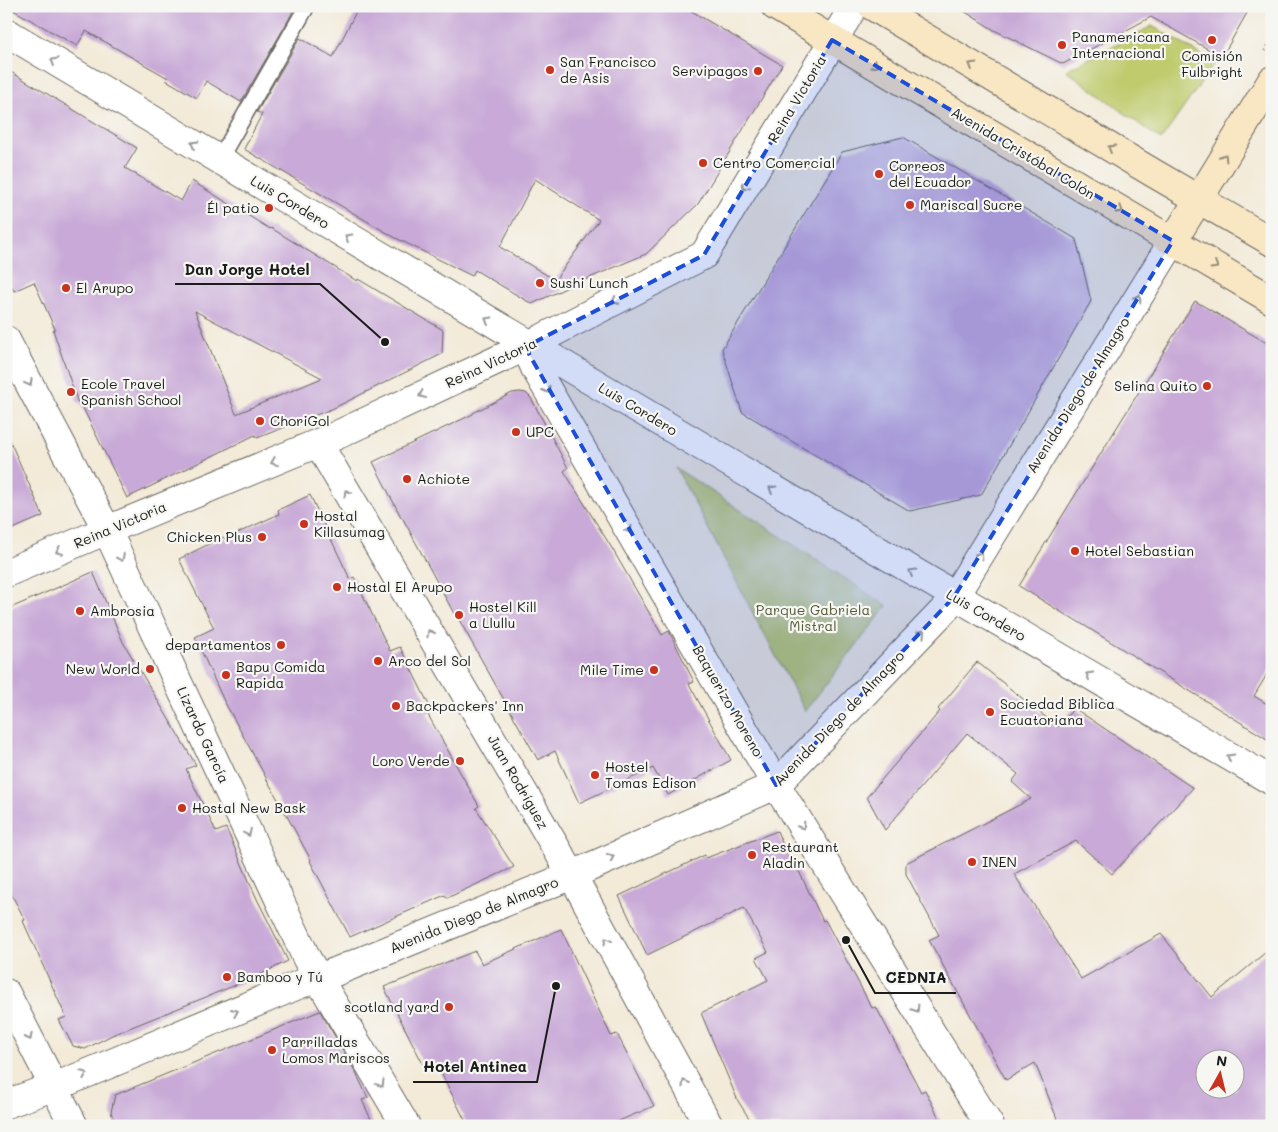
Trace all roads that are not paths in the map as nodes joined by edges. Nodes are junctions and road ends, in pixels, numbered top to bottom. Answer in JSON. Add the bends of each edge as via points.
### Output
{"nodes":[{"id":1,"x":307,"y":6,"type":"edge"},
{"id":2,"x":775,"y":6,"type":"edge"},
{"id":3,"x":854,"y":6,"type":"edge"},
{"id":4,"x":872,"y":6,"type":"edge"},
{"id":5,"x":6,"y":32,"type":"edge"},
{"id":6,"x":832,"y":40,"type":"junction"},
{"id":7,"x":1272,"y":80,"type":"edge"},
{"id":8,"x":219,"y":159,"type":"junction"},
{"id":9,"x":1199,"y":199,"type":"junction"},
{"id":10,"x":1173,"y":242,"type":"junction"},
{"id":11,"x":1272,"y":242,"type":"edge"},
{"id":12,"x":1272,"y":300,"type":"edge"},
{"id":13,"x":6,"y":340,"type":"edge"},
{"id":14,"x":530,"y":345,"type":"junction"},
{"id":15,"x":318,"y":443,"type":"junction"},
{"id":16,"x":108,"y":530,"type":"junction"},
{"id":17,"x":6,"y":573,"type":"edge"},
{"id":18,"x":954,"y":597,"type":"junction"},
{"id":19,"x":1272,"y":782,"type":"edge"},
{"id":20,"x":776,"y":785,"type":"junction"},
{"id":21,"x":572,"y":875,"type":"junction"},
{"id":22,"x":318,"y":978,"type":"junction"},
{"id":23,"x":6,"y":993,"type":"edge"},
{"id":24,"x":54,"y":1086,"type":"junction"},
{"id":25,"x":6,"y":1104,"type":"edge"},
{"id":26,"x":74,"y":1126,"type":"edge"},
{"id":27,"x":406,"y":1126,"type":"edge"},
{"id":28,"x":709,"y":1126,"type":"edge"},
{"id":29,"x":990,"y":1126,"type":"edge"}],
"edges":[{"from":1,"to":8,"type":"lane"},
{"from":2,"to":6,"type":"street","name":"Avenida Cristóbal Colón"},
{"from":3,"to":6,"type":"street","name":"Reina Victoria"},
{"from":9,"to":4,"type":"street","one_way":true},
{"from":8,"to":5,"type":"street","name":"Luis Cordero","one_way":true},
{"from":6,"to":10,"type":"street","name":"Avenida Cristóbal Colón","one_way":true},
{"from":6,"to":14,"type":"street","name":"Reina Victoria","one_way":true,"via":[[704,256]]},
{"from":9,"to":7,"type":"street","name":"Avenida Diego de Almagro","one_way":true},
{"from":14,"to":8,"type":"street","name":"Luis Cordero","one_way":true},
{"from":9,"to":10,"type":"street","name":"Avenida Diego de Almagro"},
{"from":9,"to":11,"type":"street"},
{"from":10,"to":12,"type":"street","name":"Avenida Cristóbal Colón","one_way":true},
{"from":18,"to":10,"type":"street","name":"Avenida Diego de Almagro","one_way":true},
{"from":13,"to":16,"type":"street","name":"Lizardo García","one_way":true},
{"from":14,"to":15,"type":"street","name":"Reina Victoria","one_way":true},
{"from":18,"to":14,"type":"street","name":"Luis Cordero","one_way":true},
{"from":14,"to":20,"type":"street","name":"Baquerizo Moreno","one_way":true,"via":[[529,354],[535,368]]},
{"from":15,"to":16,"type":"street","name":"Reina Victoria","one_way":true},
{"from":21,"to":15,"type":"street","name":"Juan Rodríguez","one_way":true},
{"from":16,"to":17,"type":"street","name":"Reina Victoria","one_way":true},
{"from":16,"to":22,"type":"street","name":"Lizardo García","one_way":true},
{"from":19,"to":18,"type":"street","name":"Luis Cordero","one_way":true},
{"from":20,"to":18,"type":"street","name":"Avenida Diego de Almagro","one_way":true},
{"from":21,"to":20,"type":"street","name":"Avenida Diego de Almagro","one_way":true},
{"from":20,"to":29,"type":"street","name":"Baquerizo Moreno","one_way":true},
{"from":21,"to":22,"type":"street","name":"Avenida Diego de Almagro"},
{"from":28,"to":21,"type":"street","name":"Juan Rodríguez","one_way":true},
{"from":24,"to":22,"type":"street","name":"Avenida Diego de Almagro","one_way":true},
{"from":22,"to":27,"type":"street","name":"Lizardo García","one_way":true},
{"from":23,"to":24,"type":"street","one_way":true},
{"from":24,"to":25,"type":"street","name":"Avenida Diego de Almagro"},
{"from":24,"to":26,"type":"street"}]}
